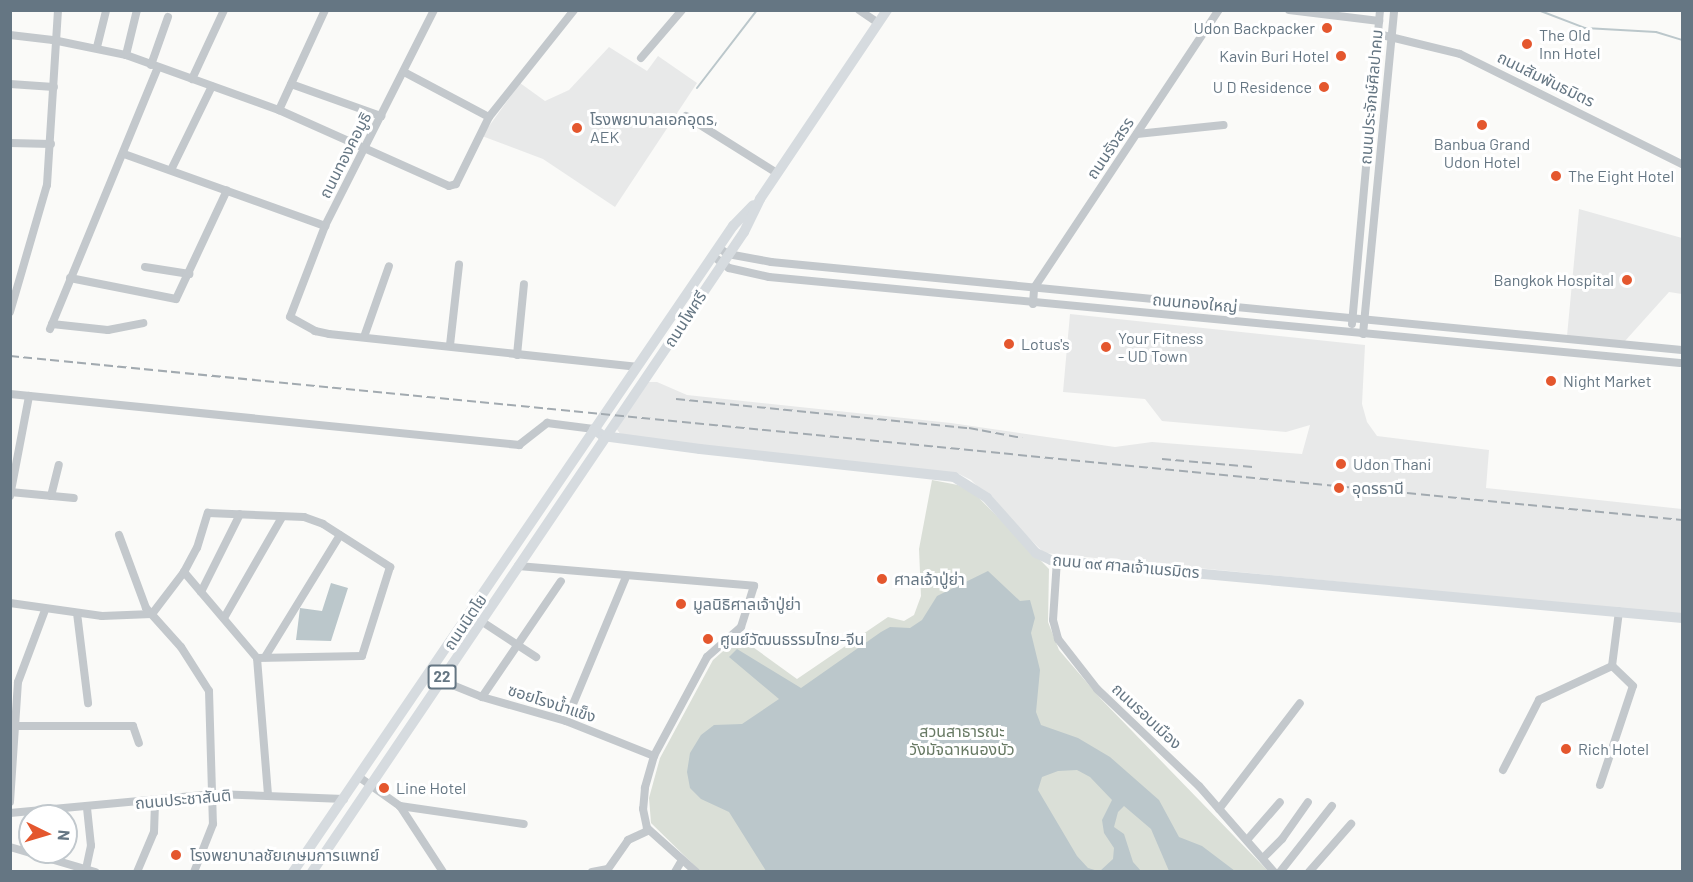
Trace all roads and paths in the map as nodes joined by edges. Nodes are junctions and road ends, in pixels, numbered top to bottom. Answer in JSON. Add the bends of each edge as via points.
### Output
{"nodes":[{"id":1,"x":58,"y":10,"type":"edge"},
{"id":2,"x":106,"y":10,"type":"edge"},
{"id":3,"x":137,"y":10,"type":"edge"},
{"id":4,"x":224,"y":10,"type":"edge"},
{"id":5,"x":325,"y":10,"type":"edge"},
{"id":6,"x":434,"y":10,"type":"edge"},
{"id":7,"x":574,"y":10,"type":"edge"},
{"id":8,"x":859,"y":10,"type":"edge"},
{"id":9,"x":886,"y":10,"type":"edge"},
{"id":10,"x":1219,"y":10,"type":"edge"},
{"id":11,"x":1289,"y":10,"type":"edge"},
{"id":12,"x":1380,"y":10,"type":"edge"},
{"id":13,"x":1394,"y":10,"type":"edge"},
{"id":14,"x":677,"y":12,"type":"edge"},
{"id":15,"x":168,"y":17,"type":"dead end"},
{"id":16,"x":1379,"y":21,"type":"junction"},
{"id":17,"x":878,"y":23,"type":"junction"},
{"id":18,"x":1378,"y":34,"type":"junction"},
{"id":19,"x":10,"y":35,"type":"edge"},
{"id":20,"x":1392,"y":35,"type":"junction"},
{"id":21,"x":53,"y":40,"type":"junction"},
{"id":22,"x":97,"y":47,"type":"junction"},
{"id":23,"x":126,"y":55,"type":"junction"},
{"id":24,"x":641,"y":58,"type":"dead end"},
{"id":25,"x":154,"y":66,"type":"junction"},
{"id":26,"x":404,"y":72,"type":"junction"},
{"id":27,"x":192,"y":79,"type":"junction"},
{"id":28,"x":10,"y":84,"type":"edge"},
{"id":29,"x":291,"y":84,"type":"junction"},
{"id":30,"x":212,"y":86,"type":"junction"},
{"id":31,"x":54,"y":87,"type":"junction"},
{"id":32,"x":279,"y":110,"type":"junction"},
{"id":33,"x":381,"y":116,"type":"junction"},
{"id":34,"x":687,"y":116,"type":"dead end"},
{"id":35,"x":489,"y":117,"type":"junction"},
{"id":36,"x":1224,"y":125,"type":"dead end"},
{"id":37,"x":1137,"y":134,"type":"junction"},
{"id":38,"x":10,"y":143,"type":"edge"},
{"id":39,"x":51,"y":144,"type":"junction"},
{"id":40,"x":365,"y":148,"type":"junction"},
{"id":41,"x":124,"y":154,"type":"junction"},
{"id":42,"x":1367,"y":161,"type":"junction"},
{"id":43,"x":1380,"y":162,"type":"junction"},
{"id":44,"x":1683,"y":164,"type":"edge"},
{"id":45,"x":171,"y":170,"type":"junction"},
{"id":46,"x":777,"y":173,"type":"junction"},
{"id":47,"x":1365,"y":185,"type":"junction"},
{"id":48,"x":1378,"y":187,"type":"junction"},
{"id":49,"x":226,"y":190,"type":"junction"},
{"id":50,"x":759,"y":199,"type":"junction"},
{"id":51,"x":325,"y":226,"type":"junction"},
{"id":52,"x":733,"y":226,"type":"junction"},
{"id":53,"x":728,"y":254,"type":"junction"},
{"id":54,"x":718,"y":256,"type":"junction"},
{"id":55,"x":771,"y":262,"type":"junction"},
{"id":56,"x":459,"y":265,"type":"dead end"},
{"id":57,"x":389,"y":266,"type":"dead end"},
{"id":58,"x":145,"y":267,"type":"dead end"},
{"id":59,"x":189,"y":274,"type":"junction"},
{"id":60,"x":769,"y":277,"type":"junction"},
{"id":61,"x":70,"y":278,"type":"junction"},
{"id":62,"x":696,"y":282,"type":"junction"},
{"id":63,"x":524,"y":284,"type":"dead end"},
{"id":64,"x":1034,"y":288,"type":"junction"},
{"id":65,"x":1033,"y":304,"type":"junction"},
{"id":66,"x":10,"y":312,"type":"edge"},
{"id":67,"x":1353,"y":320,"type":"junction"},
{"id":68,"x":1364,"y":321,"type":"junction"},
{"id":69,"x":143,"y":323,"type":"dead end"},
{"id":70,"x":1351,"y":333,"type":"junction"},
{"id":71,"x":1363,"y":334,"type":"junction"},
{"id":72,"x":364,"y":337,"type":"junction"},
{"id":73,"x":450,"y":345,"type":"junction"},
{"id":74,"x":1642,"y":347,"type":"junction"},
{"id":75,"x":1682,"y":350,"type":"edge"},
{"id":76,"x":517,"y":355,"type":"junction"},
{"id":77,"x":1642,"y":361,"type":"junction"},
{"id":78,"x":1681,"y":364,"type":"edge"},
{"id":79,"x":636,"y":367,"type":"junction"},
{"id":80,"x":10,"y":394,"type":"edge"},
{"id":81,"x":28,"y":396,"type":"junction"},
{"id":82,"x":599,"y":433,"type":"junction"},
{"id":83,"x":59,"y":465,"type":"dead end"},
{"id":84,"x":11,"y":493,"type":"edge"},
{"id":85,"x":51,"y":496,"type":"junction"},
{"id":86,"x":74,"y":498,"type":"dead end"},
{"id":87,"x":240,"y":514,"type":"junction"},
{"id":88,"x":282,"y":517,"type":"junction"},
{"id":89,"x":119,"y":535,"type":"dead end"},
{"id":90,"x":340,"y":535,"type":"junction"},
{"id":91,"x":1057,"y":560,"type":"junction"},
{"id":92,"x":517,"y":568,"type":"junction"},
{"id":93,"x":184,"y":572,"type":"junction"},
{"id":94,"x":626,"y":577,"type":"junction"},
{"id":95,"x":561,"y":580,"type":"dead end"},
{"id":96,"x":201,"y":592,"type":"junction"},
{"id":97,"x":10,"y":603,"type":"edge"},
{"id":98,"x":45,"y":610,"type":"junction"},
{"id":99,"x":1619,"y":611,"type":"junction"},
{"id":100,"x":77,"y":613,"type":"junction"},
{"id":101,"x":152,"y":615,"type":"junction"},
{"id":102,"x":224,"y":618,"type":"junction"},
{"id":103,"x":1683,"y":618,"type":"edge"},
{"id":104,"x":481,"y":621,"type":"junction"},
{"id":105,"x":517,"y":645,"type":"junction"},
{"id":106,"x":261,"y":657,"type":"junction"},
{"id":107,"x":536,"y":657,"type":"dead end"},
{"id":108,"x":1612,"y":666,"type":"junction"},
{"id":109,"x":440,"y":680,"type":"junction"},
{"id":110,"x":482,"y":697,"type":"junction"},
{"id":111,"x":87,"y":703,"type":"dead end"},
{"id":112,"x":1300,"y":703,"type":"dead end"},
{"id":113,"x":566,"y":721,"type":"junction"},
{"id":114,"x":15,"y":726,"type":"junction"},
{"id":115,"x":140,"y":743,"type":"dead end"},
{"id":116,"x":654,"y":756,"type":"junction"},
{"id":117,"x":1503,"y":770,"type":"dead end"},
{"id":118,"x":359,"y":777,"type":"junction"},
{"id":119,"x":370,"y":784,"type":"junction"},
{"id":120,"x":1600,"y":785,"type":"dead end"},
{"id":121,"x":214,"y":794,"type":"junction"},
{"id":122,"x":268,"y":794,"type":"junction"},
{"id":123,"x":344,"y":799,"type":"junction"},
{"id":124,"x":10,"y":802,"type":"edge"},
{"id":125,"x":155,"y":802,"type":"junction"},
{"id":126,"x":1280,"y":802,"type":"dead end"},
{"id":127,"x":1308,"y":802,"type":"dead end"},
{"id":128,"x":355,"y":805,"type":"junction"},
{"id":129,"x":400,"y":806,"type":"junction"},
{"id":130,"x":1332,"y":806,"type":"dead end"},
{"id":131,"x":87,"y":807,"type":"junction"},
{"id":132,"x":1219,"y":809,"type":"junction"},
{"id":133,"x":10,"y":813,"type":"edge"},
{"id":134,"x":524,"y":824,"type":"dead end"},
{"id":135,"x":1351,"y":824,"type":"dead end"},
{"id":136,"x":649,"y":830,"type":"junction"},
{"id":137,"x":1247,"y":840,"type":"junction"},
{"id":138,"x":10,"y":847,"type":"edge"},
{"id":139,"x":1263,"y":858,"type":"junction"},
{"id":140,"x":682,"y":860,"type":"junction"},
{"id":141,"x":91,"y":870,"type":"edge"},
{"id":142,"x":137,"y":872,"type":"edge"},
{"id":143,"x":194,"y":872,"type":"edge"},
{"id":144,"x":293,"y":872,"type":"edge"},
{"id":145,"x":312,"y":872,"type":"edge"},
{"id":146,"x":443,"y":872,"type":"edge"},
{"id":147,"x":592,"y":872,"type":"edge"},
{"id":148,"x":675,"y":872,"type":"edge"},
{"id":149,"x":696,"y":872,"type":"edge"},
{"id":150,"x":1274,"y":872,"type":"edge"},
{"id":151,"x":1280,"y":872,"type":"edge"},
{"id":152,"x":1309,"y":872,"type":"edge"}],
"edges":[{"from":1,"to":21,"type":"street"},
{"from":2,"to":22,"type":"street"},
{"from":3,"to":23,"type":"street"},
{"from":4,"to":27,"type":"street"},
{"from":5,"to":29,"type":"street"},
{"from":6,"to":26,"type":"street","name":"ถนนทองคอมูธิ"},
{"from":7,"to":35,"type":"street"},
{"from":8,"to":17,"type":"street"},
{"from":9,"to":17,"type":"main road","name":"ถนนโพศรี"},
{"from":10,"to":37,"type":"street","name":"ถนนรังสรร"},
{"from":11,"to":16,"type":"street"},
{"from":12,"to":16,"type":"street","name":"ถนนประจักษ์ศิลปาคม"},
{"from":13,"to":20,"type":"street","name":"ถนนประจักษ์ศิลปาคม"},
{"from":14,"to":24,"type":"street"},
{"from":15,"to":25,"type":"street"},
{"from":16,"to":18,"type":"street","name":"ถนนประจักษ์ศิลปาคม"},
{"from":17,"to":46,"type":"main road","name":"ถนนโพศรี"},
{"from":18,"to":20,"type":"street","name":"ถนนสัมพันธมิตร"},
{"from":18,"to":42,"type":"street","name":"ถนนประจักษ์ศิลปาคม"},
{"from":19,"to":21,"type":"street"},
{"from":20,"to":43,"type":"street","name":"ถนนประจักษ์ศิลปาคม"},
{"from":20,"to":44,"type":"street","name":"ถนนสัมพันธมิตร","via":[[1460,54]]},
{"from":21,"to":22,"type":"street"},
{"from":21,"to":31,"type":"street"},
{"from":22,"to":23,"type":"street"},
{"from":23,"to":25,"type":"street"},
{"from":25,"to":27,"type":"street"},
{"from":25,"to":41,"type":"street"},
{"from":26,"to":33,"type":"street","name":"ถนนทองคอมูธิ"},
{"from":26,"to":35,"type":"street"},
{"from":27,"to":30,"type":"street"},
{"from":28,"to":31,"type":"street"},
{"from":29,"to":32,"type":"street"},
{"from":29,"to":33,"type":"street"},
{"from":30,"to":32,"type":"street"},
{"from":30,"to":45,"type":"street"},
{"from":31,"to":39,"type":"street"},
{"from":32,"to":40,"type":"street"},
{"from":33,"to":40,"type":"street","name":"ถนนทองคอมูธิ"},
{"from":34,"to":46,"type":"street"},
{"from":35,"to":40,"type":"street","via":[[456,184],[449,186]]},
{"from":36,"to":37,"type":"street"},
{"from":37,"to":64,"type":"street","name":"ถนนรังสรร"},
{"from":38,"to":39,"type":"street"},
{"from":39,"to":66,"type":"street","via":[[43,207]]},
{"from":40,"to":51,"type":"street","name":"ถนนทองคอมูธิ"},
{"from":41,"to":45,"type":"street"},
{"from":41,"to":61,"type":"street"},
{"from":42,"to":43,"type":"street"},
{"from":42,"to":47,"type":"street","name":"ถนนประจักษ์ศิลปาคม"},
{"from":43,"to":48,"type":"street","name":"ถนนประจักษ์ศิลปาคม"},
{"from":45,"to":49,"type":"street"},
{"from":46,"to":50,"type":"main road","name":"ถนนโพศรี"},
{"from":47,"to":48,"type":"street"},
{"from":47,"to":67,"type":"street","name":"ถนนประจักษ์ศิลปาคม"},
{"from":48,"to":68,"type":"street","name":"ถนนประจักษ์ศิลปาคม"},
{"from":49,"to":51,"type":"street"},
{"from":49,"to":59,"type":"street"},
{"from":50,"to":52,"type":"main road","name":"ถนนโพศรี"},
{"from":50,"to":53,"type":"main road","name":"ถนนโพศรี"},
{"from":51,"to":72,"type":"street","name":"ถนนทองคอมูธิ","via":[[290,317],[315,330]]},
{"from":52,"to":54,"type":"main road","name":"ถนนโพศรี"},
{"from":52,"to":62,"type":"main road","via":[[703,265]]},
{"from":53,"to":54,"type":"main road","name":"ถนนโพศรี"},
{"from":53,"to":55,"type":"street","name":"ถนนทองใหญ่"},
{"from":54,"to":60,"type":"street","name":"ถนนทองใหญ่"},
{"from":54,"to":62,"type":"main road","name":"ถนนโพศรี"},
{"from":54,"to":82,"type":"main road","name":"ถนนโพศรี"},
{"from":55,"to":60,"type":"street"},
{"from":55,"to":64,"type":"street","name":"ถนนทองใหญ่"},
{"from":56,"to":73,"type":"street"},
{"from":57,"to":72,"type":"street"},
{"from":58,"to":59,"type":"street"},
{"from":59,"to":61,"type":"street","via":[[176,299]]},
{"from":60,"to":65,"type":"street","name":"ถนนทองใหญ่"},
{"from":61,"to":69,"type":"street","via":[[51,327],[108,330]]},
{"from":62,"to":79,"type":"main road","name":"ถนนโพศรี"},
{"from":63,"to":76,"type":"street"},
{"from":64,"to":65,"type":"street"},
{"from":64,"to":67,"type":"street","name":"ถนนทองใหญ่"},
{"from":65,"to":70,"type":"street","name":"ถนนทองใหญ่"},
{"from":67,"to":68,"type":"street","name":"ถนนทองใหญ่"},
{"from":67,"to":70,"type":"street","name":"ถนนประจักษ์ศิลปาคม"},
{"from":68,"to":71,"type":"street","name":"ถนนประจักษ์ศิลปาคม"},
{"from":68,"to":74,"type":"street","name":"ถนนทองใหญ่"},
{"from":70,"to":71,"type":"street","name":"ถนนทองใหญ่"},
{"from":71,"to":77,"type":"street","name":"ถนนทองใหญ่"},
{"from":72,"to":73,"type":"street"},
{"from":73,"to":76,"type":"street"},
{"from":74,"to":75,"type":"street","name":"ถนนทองใหญ่"},
{"from":74,"to":77,"type":"street"},
{"from":75,"to":78,"type":"street","via":[[1676,357]]},
{"from":76,"to":79,"type":"street"},
{"from":77,"to":78,"type":"street","name":"ถนนทองใหญ่"},
{"from":79,"to":82,"type":"main road","name":"ถนนโพศรี"},
{"from":80,"to":81,"type":"street"},
{"from":81,"to":82,"type":"street","via":[[519,445],[547,423]]},
{"from":81,"to":84,"type":"street"},
{"from":82,"to":91,"type":"main road","name":"ถนน ๓๙ ศาลเจ้าเนรมิตร","via":[[954,477],[987,498],[1036,553]]},
{"from":82,"to":92,"type":"main road","name":"ถนนนิตโย"},
{"from":82,"to":118,"type":"main road","name":"ถนนนิตโย","number":"22"},
{"from":83,"to":85,"type":"street"},
{"from":84,"to":85,"type":"street"},
{"from":85,"to":86,"type":"street"},
{"from":87,"to":88,"type":"street"},
{"from":87,"to":93,"type":"street","via":[[208,513]]},
{"from":87,"to":96,"type":"street"},
{"from":88,"to":90,"type":"street","via":[[304,517]]},
{"from":88,"to":102,"type":"street"},
{"from":89,"to":101,"type":"street"},
{"from":90,"to":106,"type":"street"},
{"from":90,"to":106,"type":"street","via":[[390,567],[362,656]]},
{"from":91,"to":99,"type":"main road","name":"ถนน ๓๙ ศาลเจ้าเนรมิตร"},
{"from":91,"to":132,"type":"street","name":"ถนนรอบเมือง","via":[[1053,620],[1058,639],[1097,689]]},
{"from":92,"to":94,"type":"street"},
{"from":92,"to":104,"type":"main road","name":"ถนนนิตโย","number":"22"},
{"from":93,"to":96,"type":"street"},
{"from":93,"to":101,"type":"street","via":[[159,599]]},
{"from":94,"to":113,"type":"street"},
{"from":94,"to":116,"type":"street","via":[[754,586],[741,627],[707,657]]},
{"from":95,"to":105,"type":"street"},
{"from":96,"to":102,"type":"street"},
{"from":97,"to":98,"type":"street"},
{"from":98,"to":100,"type":"street"},
{"from":98,"to":114,"type":"street","via":[[18,682]]},
{"from":99,"to":103,"type":"main road","name":"ถนน ๓๙ ศาลเจ้าเนรมิตร"},
{"from":99,"to":108,"type":"street"},
{"from":100,"to":101,"type":"street"},
{"from":100,"to":111,"type":"street"},
{"from":101,"to":121,"type":"street","via":[[181,647],[209,691]]},
{"from":102,"to":106,"type":"street"},
{"from":104,"to":105,"type":"street"},
{"from":104,"to":109,"type":"main road","name":"ถนนนิตโย","number":"22"},
{"from":105,"to":107,"type":"street"},
{"from":105,"to":110,"type":"street"},
{"from":106,"to":122,"type":"street"},
{"from":108,"to":117,"type":"street","via":[[1539,700]]},
{"from":108,"to":120,"type":"street","via":[[1633,686]]},
{"from":109,"to":110,"type":"street","name":"ซอยโรงน้ำแข็ง"},
{"from":109,"to":119,"type":"main road","name":"ถนนนิตโย","number":"22"},
{"from":110,"to":113,"type":"street","name":"ซอยโรงน้ำแข็ง"},
{"from":112,"to":132,"type":"street"},
{"from":113,"to":116,"type":"street","name":"ซอยโรงน้ำแข็ง"},
{"from":114,"to":115,"type":"street","via":[[133,726]]},
{"from":114,"to":124,"type":"street"},
{"from":116,"to":136,"type":"street","via":[[643,809]]},
{"from":118,"to":119,"type":"street"},
{"from":118,"to":123,"type":"main road","name":"ถนนนิตโย","number":"22"},
{"from":119,"to":128,"type":"main road","name":"ถนนนิตโย","number":"22"},
{"from":119,"to":129,"type":"street"},
{"from":121,"to":122,"type":"street","name":"ถนนประชาสันติ"},
{"from":121,"to":125,"type":"street","name":"ถนนประชาสันติ"},
{"from":121,"to":143,"type":"street","via":[[213,824]]},
{"from":122,"to":123,"type":"street","name":"ถนนประชาสันติ"},
{"from":123,"to":128,"type":"main road","name":"ถนนประชาสันติ"},
{"from":123,"to":144,"type":"main road","name":"ถนนนิตโย","number":"22"},
{"from":125,"to":131,"type":"street","name":"ถนนประชาสันติ"},
{"from":125,"to":142,"type":"street","via":[[154,832]]},
{"from":126,"to":137,"type":"street"},
{"from":127,"to":139,"type":"street"},
{"from":128,"to":145,"type":"main road","name":"ถนนนิตโย","number":"22"},
{"from":129,"to":134,"type":"street"},
{"from":129,"to":146,"type":"street"},
{"from":130,"to":151,"type":"street"},
{"from":131,"to":133,"type":"street","name":"ถนนประชาสันติ"},
{"from":131,"to":141,"type":"street"},
{"from":132,"to":137,"type":"street","name":"ถนนรอบเมือง"},
{"from":135,"to":152,"type":"street"},
{"from":136,"to":140,"type":"street"},
{"from":136,"to":147,"type":"street","via":[[628,840],[608,869]]},
{"from":137,"to":139,"type":"street","name":"ถนนรอบเมือง"},
{"from":138,"to":141,"type":"street"},
{"from":139,"to":150,"type":"street","name":"ถนนรอบเมือง"},
{"from":140,"to":148,"type":"street"},
{"from":140,"to":149,"type":"street"}]}
